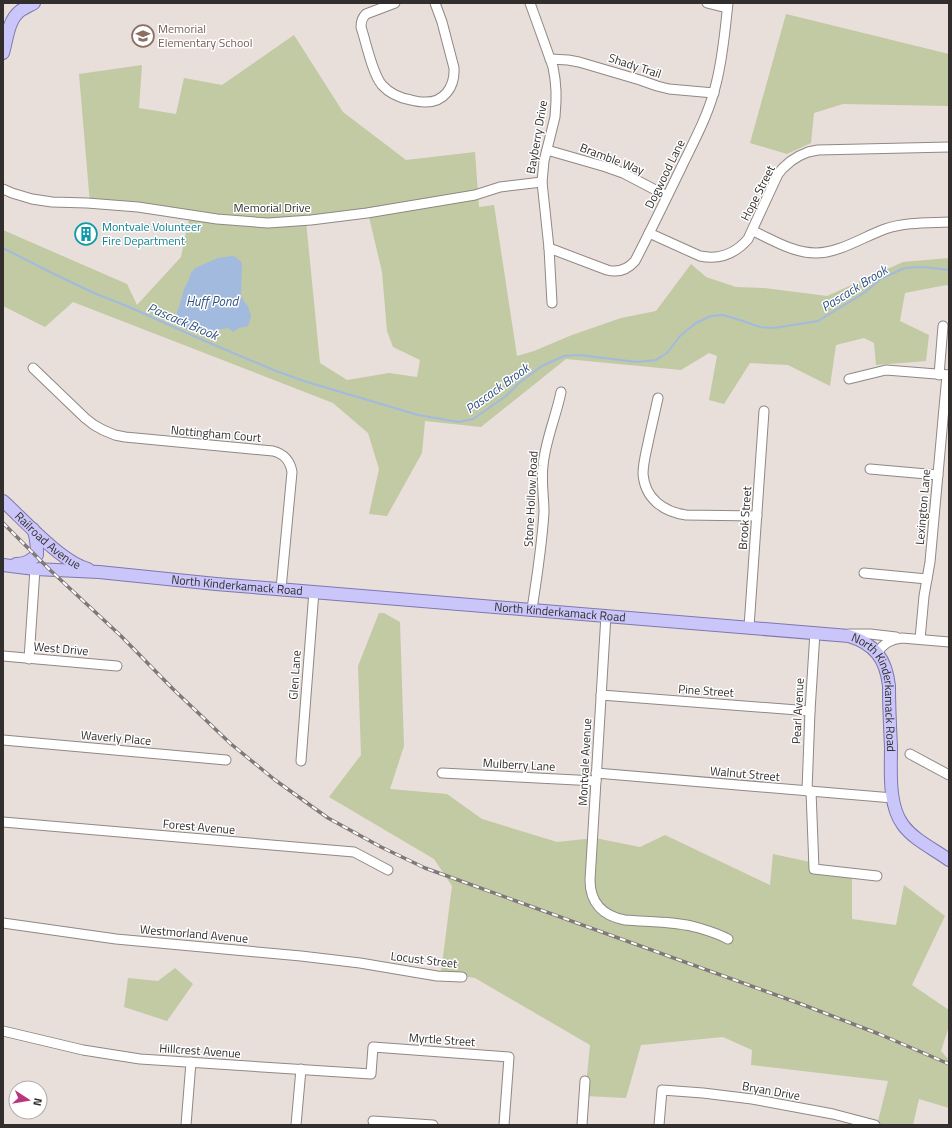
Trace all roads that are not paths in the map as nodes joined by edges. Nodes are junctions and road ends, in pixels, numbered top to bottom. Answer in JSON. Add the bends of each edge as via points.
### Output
{"nodes":[{"id":1,"x":395,"y":3,"type":"edge"},
{"id":2,"x":435,"y":3,"type":"edge"},
{"id":3,"x":530,"y":3,"type":"edge"},
{"id":4,"x":707,"y":3,"type":"edge"},
{"id":5,"x":31,"y":4,"type":"edge"},
{"id":6,"x":728,"y":5,"type":"edge"},
{"id":7,"x":3,"y":53,"type":"edge"},
{"id":8,"x":550,"y":59,"type":"junction"},
{"id":9,"x":714,"y":93,"type":"junction"},
{"id":10,"x":949,"y":148,"type":"edge"},
{"id":11,"x":547,"y":150,"type":"junction"},
{"id":12,"x":542,"y":182,"type":"junction"},
{"id":13,"x":3,"y":189,"type":"edge"},
{"id":14,"x":667,"y":196,"type":"junction"},
{"id":15,"x":949,"y":222,"type":"edge"},
{"id":16,"x":753,"y":230,"type":"junction"},
{"id":17,"x":649,"y":234,"type":"junction"},
{"id":18,"x":549,"y":248,"type":"junction"},
{"id":19,"x":552,"y":303,"type":"dead end"},
{"id":20,"x":943,"y":326,"type":"dead end"},
{"id":21,"x":34,"y":368,"type":"dead end"},
{"id":22,"x":945,"y":375,"type":"edge"},
{"id":23,"x":849,"y":379,"type":"dead end"},
{"id":24,"x":561,"y":392,"type":"dead end"},
{"id":25,"x":658,"y":398,"type":"dead end"},
{"id":26,"x":764,"y":411,"type":"dead end"},
{"id":27,"x":870,"y":469,"type":"dead end"},
{"id":28,"x":938,"y":475,"type":"junction"},
{"id":29,"x":3,"y":500,"type":"edge"},
{"id":30,"x":757,"y":516,"type":"junction"},
{"id":31,"x":33,"y":529,"type":"junction"},
{"id":32,"x":37,"y":555,"type":"junction"},
{"id":33,"x":3,"y":564,"type":"edge"},
{"id":34,"x":35,"y":569,"type":"junction"},
{"id":35,"x":99,"y":572,"type":"junction"},
{"id":36,"x":864,"y":573,"type":"dead end"},
{"id":37,"x":927,"y":579,"type":"junction"},
{"id":38,"x":281,"y":589,"type":"junction"},
{"id":39,"x":314,"y":592,"type":"junction"},
{"id":40,"x":532,"y":609,"type":"junction"},
{"id":41,"x":606,"y":615,"type":"junction"},
{"id":42,"x":749,"y":627,"type":"junction"},
{"id":43,"x":815,"y":632,"type":"junction"},
{"id":44,"x":840,"y":634,"type":"junction"},
{"id":45,"x":916,"y":639,"type":"junction"},
{"id":46,"x":949,"y":642,"type":"edge"},
{"id":47,"x":877,"y":653,"type":"junction"},
{"id":48,"x":3,"y":656,"type":"edge"},
{"id":49,"x":28,"y":659,"type":"junction"},
{"id":50,"x":117,"y":666,"type":"dead end"},
{"id":51,"x":601,"y":695,"type":"junction"},
{"id":52,"x":810,"y":711,"type":"junction"},
{"id":53,"x":3,"y":740,"type":"edge"},
{"id":54,"x":910,"y":754,"type":"dead end"},
{"id":55,"x":226,"y":760,"type":"dead end"},
{"id":56,"x":301,"y":761,"type":"dead end"},
{"id":57,"x":442,"y":773,"type":"dead end"},
{"id":58,"x":949,"y":775,"type":"edge"},
{"id":59,"x":596,"y":777,"type":"junction"},
{"id":60,"x":809,"y":791,"type":"junction"},
{"id":61,"x":893,"y":798,"type":"junction"},
{"id":62,"x":3,"y":822,"type":"edge"},
{"id":63,"x":949,"y":860,"type":"edge"},
{"id":64,"x":388,"y":870,"type":"dead end"},
{"id":65,"x":877,"y":876,"type":"dead end"},
{"id":66,"x":3,"y":923,"type":"edge"},
{"id":67,"x":728,"y":939,"type":"dead end"},
{"id":68,"x":383,"y":967,"type":"joint"},
{"id":69,"x":462,"y":977,"type":"dead end"},
{"id":70,"x":3,"y":1032,"type":"edge"},
{"id":71,"x":373,"y":1047,"type":"joint"},
{"id":72,"x":191,"y":1062,"type":"junction"},
{"id":73,"x":301,"y":1069,"type":"junction"},
{"id":74,"x":585,"y":1081,"type":"dead end"},
{"id":75,"x":373,"y":1121,"type":"dead end"},
{"id":76,"x":186,"y":1125,"type":"edge"},
{"id":77,"x":296,"y":1125,"type":"edge"},
{"id":78,"x":433,"y":1125,"type":"edge"},
{"id":79,"x":504,"y":1125,"type":"edge"},
{"id":80,"x":582,"y":1125,"type":"edge"},
{"id":81,"x":659,"y":1125,"type":"edge"},
{"id":82,"x":875,"y":1125,"type":"edge"}],
"edges":[{"from":1,"to":2,"type":"street","via":[[366,14],[361,27],[376,74],[382,84],[394,95],[425,102],[445,95],[455,76]]},
{"from":3,"to":8,"type":"street","name":"Bayberry Drive"},
{"from":4,"to":6,"type":"street"},
{"from":5,"to":7,"type":"main road","via":[[15,16]]},
{"from":6,"to":9,"type":"street","name":"Dogwood Lane","via":[[722,60]]},
{"from":8,"to":9,"type":"street","name":"Shady Trail","via":[[579,62],[669,90]]},
{"from":8,"to":11,"type":"street","name":"Bayberry Drive","via":[[555,79],[556,101]]},
{"from":9,"to":14,"type":"street","name":"Dogwood Lane","via":[[704,120]]},
{"from":10,"to":16,"type":"street","name":"Hope Street","via":[[808,152],[791,161],[778,174]]},
{"from":11,"to":12,"type":"street","name":"Bayberry Drive"},
{"from":11,"to":14,"type":"street","name":"Bramble Way","via":[[612,169]]},
{"from":12,"to":13,"type":"street","name":"Memorial Drive","via":[[500,187],[475,195],[293,222],[242,222],[138,207],[32,200]]},
{"from":12,"to":18,"type":"street","name":"Bayberry Drive"},
{"from":14,"to":17,"type":"street","name":"Dogwood Lane"},
{"from":15,"to":16,"type":"street","via":[[899,225],[836,250],[816,253],[795,250]]},
{"from":16,"to":17,"type":"street","name":"Hope Street","via":[[742,246],[734,252],[713,258],[694,254]]},
{"from":17,"to":18,"type":"street","name":"Dogwood Lane","via":[[631,266],[619,271],[606,270]]},
{"from":18,"to":19,"type":"street","name":"Bayberry Drive"},
{"from":20,"to":22,"type":"street","name":"Lexington Lane"},
{"from":21,"to":38,"type":"street","name":"Nottingham Court","via":[[85,418],[115,435],[273,451],[284,456],[292,472]]},
{"from":22,"to":23,"type":"street","via":[[886,370]]},
{"from":22,"to":28,"type":"street","name":"Lexington Lane"},
{"from":24,"to":40,"type":"street","name":"Stone Hollow Road","via":[[544,452],[542,539]]},
{"from":25,"to":30,"type":"street","via":[[643,474],[649,494],[661,507],[686,516]]},
{"from":26,"to":30,"type":"street","name":"Brook Street"},
{"from":27,"to":28,"type":"street"},
{"from":28,"to":37,"type":"street","name":"Lexington Lane"},
{"from":29,"to":31,"type":"main road","name":"Railroad Avenue"},
{"from":30,"to":42,"type":"street","name":"Brook Street"},
{"from":31,"to":32,"type":"main road"},
{"from":31,"to":35,"type":"main road","name":"Railroad Avenue","via":[[72,561]]},
{"from":32,"to":33,"type":"main road","via":[[22,564]]},
{"from":32,"to":34,"type":"main road"},
{"from":33,"to":34,"type":"main road","name":"North Kinderkamack Road"},
{"from":34,"to":35,"type":"main road","name":"North Kinderkamack Road"},
{"from":34,"to":49,"type":"street"},
{"from":35,"to":38,"type":"main road","name":"North Kinderkamack Road"},
{"from":36,"to":37,"type":"street"},
{"from":37,"to":45,"type":"street","name":"Lexington Lane"},
{"from":38,"to":39,"type":"main road","name":"North Kinderkamack Road"},
{"from":39,"to":40,"type":"main road","name":"North Kinderkamack Road"},
{"from":39,"to":56,"type":"street","name":"Glen Lane"},
{"from":40,"to":41,"type":"main road","name":"North Kinderkamack Road"},
{"from":41,"to":42,"type":"main road","name":"North Kinderkamack Road"},
{"from":41,"to":51,"type":"street","name":"Montvale Avenue"},
{"from":42,"to":43,"type":"main road","name":"North Kinderkamack Road"},
{"from":43,"to":44,"type":"main road","name":"North Kinderkamack Road"},
{"from":43,"to":52,"type":"street","name":"Pearl Avenue"},
{"from":44,"to":45,"type":"street"},
{"from":44,"to":47,"type":"main road","name":"North Kinderkamack Road","via":[[860,640]]},
{"from":45,"to":46,"type":"street"},
{"from":45,"to":47,"type":"street","via":[[902,638],[890,641]]},
{"from":47,"to":61,"type":"main road","name":"North Kinderkamack Road","via":[[888,677]]},
{"from":48,"to":49,"type":"street","name":"West Drive"},
{"from":49,"to":50,"type":"street","name":"West Drive"},
{"from":51,"to":52,"type":"street","name":"Pine Street"},
{"from":51,"to":59,"type":"street","name":"Montvale Avenue"},
{"from":52,"to":60,"type":"street","name":"Pearl Avenue"},
{"from":53,"to":55,"type":"street","name":"Waverly Place"},
{"from":54,"to":58,"type":"street"},
{"from":57,"to":59,"type":"street","name":"Mulberry Lane"},
{"from":59,"to":60,"type":"street","name":"Walnut Street"},
{"from":59,"to":67,"type":"street","name":"Montvale Avenue","via":[[590,885],[593,897],[600,908],[617,919],[698,927]]},
{"from":60,"to":61,"type":"street","name":"Walnut Street"},
{"from":60,"to":65,"type":"street","name":"Pearl Avenue","via":[[814,869]]},
{"from":61,"to":63,"type":"main road","name":"North Kinderkamack Road","via":[[898,817],[908,831]]},
{"from":62,"to":64,"type":"street","name":"Forest Avenue","via":[[354,852]]},
{"from":66,"to":68,"type":"street","name":"Westmorland Avenue","via":[[116,939],[301,956]]},
{"from":68,"to":69,"type":"street","name":"Locust Street","via":[[437,976]]},
{"from":70,"to":72,"type":"street","name":"Hillcrest Avenue","via":[[111,1055]]},
{"from":71,"to":73,"type":"street","name":"Hillcrest Avenue","via":[[371,1074]]},
{"from":71,"to":79,"type":"street","name":"Myrtle Street","via":[[509,1057]]},
{"from":72,"to":73,"type":"street","name":"Hillcrest Avenue"},
{"from":72,"to":76,"type":"street"},
{"from":73,"to":77,"type":"street"},
{"from":74,"to":80,"type":"street"},
{"from":75,"to":78,"type":"street"},
{"from":81,"to":82,"type":"street","name":"Bryan Drive","via":[[662,1090],[747,1098],[833,1114]]}]}
